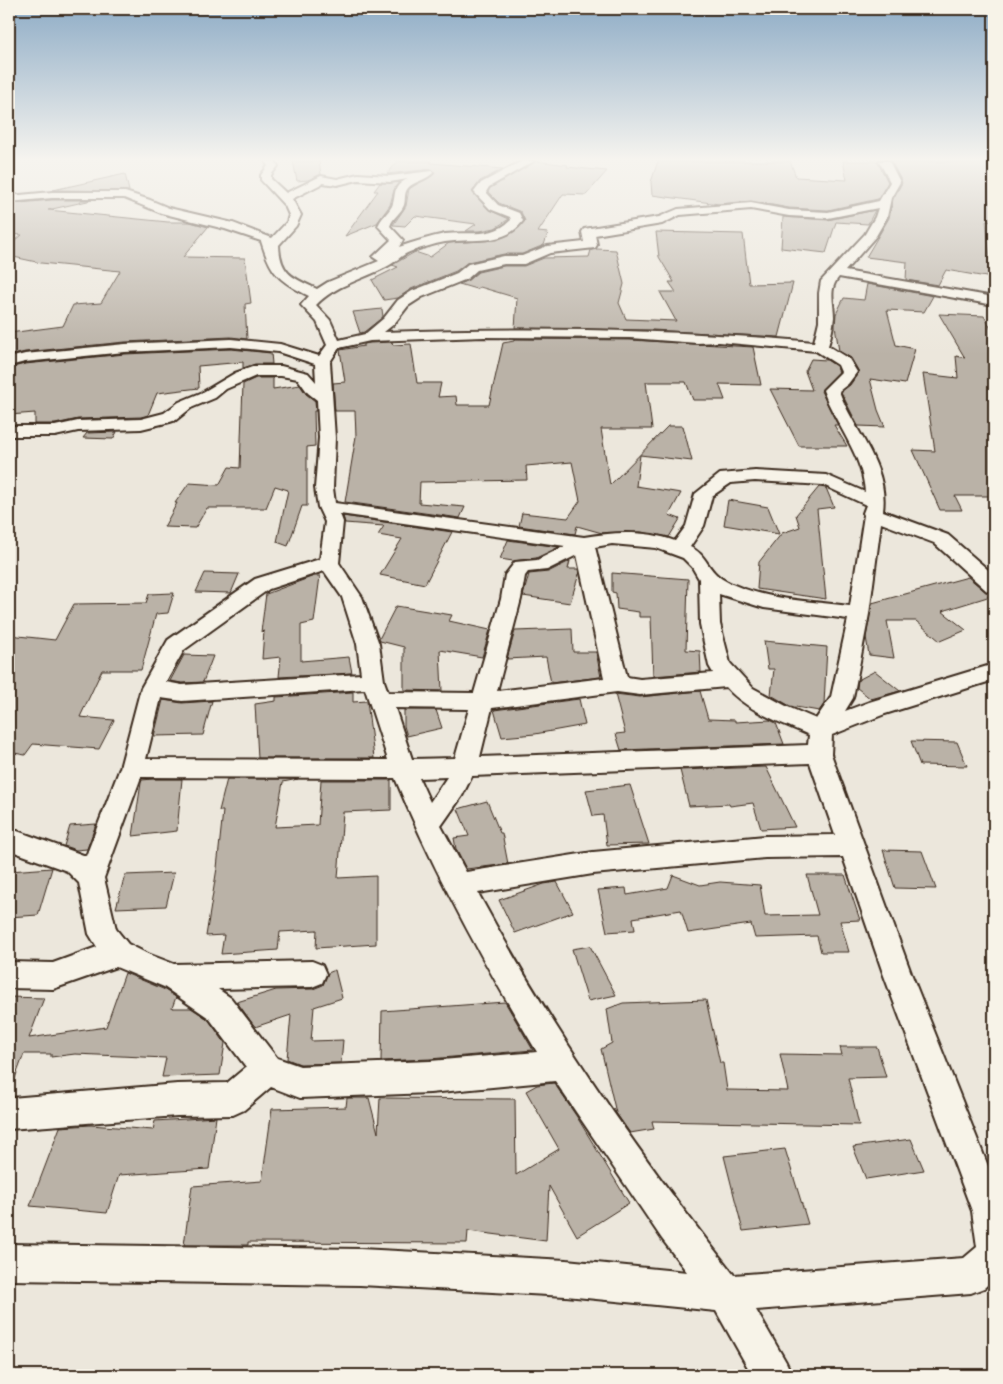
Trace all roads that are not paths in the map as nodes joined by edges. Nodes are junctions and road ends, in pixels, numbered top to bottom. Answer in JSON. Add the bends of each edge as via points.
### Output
{"nodes":[{"id":1,"x":227,"y":226,"type":"edge"},
{"id":2,"x":289,"y":226,"type":"edge"},
{"id":3,"x":384,"y":226,"type":"edge"},
{"id":4,"x":512,"y":226,"type":"edge"},
{"id":5,"x":632,"y":226,"type":"edge"},
{"id":6,"x":876,"y":226,"type":"edge"},
{"id":7,"x":274,"y":263,"type":"junction"},
{"id":8,"x":382,"y":264,"type":"junction"},
{"id":9,"x":836,"y":274,"type":"junction"},
{"id":10,"x":318,"y":295,"type":"junction"},
{"id":11,"x":994,"y":301,"type":"edge"},
{"id":12,"x":370,"y":337,"type":"junction"},
{"id":13,"x":334,"y":345,"type":"junction"},
{"id":14,"x":820,"y":347,"type":"junction"},
{"id":15,"x":9,"y":362,"type":"edge"},
{"id":16,"x":323,"y":362,"type":"junction"},
{"id":17,"x":324,"y":398,"type":"junction"},
{"id":18,"x":9,"y":431,"type":"edge"},
{"id":19,"x":328,"y":506,"type":"junction"},
{"id":20,"x":874,"y":508,"type":"junction"},
{"id":21,"x":584,"y":542,"type":"junction"},
{"id":22,"x":678,"y":550,"type":"junction"},
{"id":23,"x":329,"y":563,"type":"junction"},
{"id":24,"x":709,"y":579,"type":"junction"},
{"id":25,"x":994,"y":586,"type":"edge"},
{"id":26,"x":859,"y":614,"type":"junction"},
{"id":27,"x":994,"y":672,"type":"edge"},
{"id":28,"x":732,"y":680,"type":"junction"},
{"id":29,"x":617,"y":684,"type":"junction"},
{"id":30,"x":152,"y":688,"type":"junction"},
{"id":31,"x":376,"y":690,"type":"junction"},
{"id":32,"x":483,"y":701,"type":"junction"},
{"id":33,"x":820,"y":742,"type":"junction"},
{"id":34,"x":466,"y":766,"type":"junction"},
{"id":35,"x":132,"y":768,"type":"junction"},
{"id":36,"x":403,"y":769,"type":"junction"},
{"id":37,"x":427,"y":824,"type":"junction"},
{"id":38,"x":9,"y":839,"type":"edge"},
{"id":39,"x":852,"y":846,"type":"junction"},
{"id":40,"x":91,"y":878,"type":"junction"},
{"id":41,"x":459,"y":885,"type":"junction"},
{"id":42,"x":118,"y":953,"type":"junction"},
{"id":43,"x":312,"y":974,"type":"dead end"},
{"id":44,"x":9,"y":976,"type":"edge"},
{"id":45,"x":174,"y":977,"type":"junction"},
{"id":46,"x":562,"y":1065,"type":"junction"},
{"id":47,"x":267,"y":1070,"type":"junction"},
{"id":48,"x":11,"y":1114,"type":"dead end"},
{"id":49,"x":994,"y":1245,"type":"edge"},
{"id":50,"x":994,"y":1256,"type":"edge"},
{"id":51,"x":9,"y":1262,"type":"edge"},
{"id":52,"x":726,"y":1294,"type":"junction"},
{"id":53,"x":773,"y":1375,"type":"edge"}],
"edges":[{"from":1,"to":7,"type":"street","via":[[266,239]]},
{"from":2,"to":7,"type":"street","via":[[273,244]]},
{"from":3,"to":8,"type":"street","via":[[396,240],[379,257]]},
{"from":4,"to":8,"type":"street","via":[[492,236],[445,238],[404,249]]},
{"from":5,"to":12,"type":"street","via":[[588,232],[591,245],[547,250],[524,260],[481,264],[403,303]]},
{"from":6,"to":9,"type":"street"},
{"from":7,"to":10,"type":"street","via":[[281,276]]},
{"from":8,"to":10,"type":"street"},
{"from":9,"to":11,"type":"street"},
{"from":9,"to":14,"type":"street","via":[[825,288],[826,330]]},
{"from":10,"to":13,"type":"street","via":[[308,305],[323,320]]},
{"from":12,"to":13,"type":"street"},
{"from":12,"to":14,"type":"street","via":[[630,334]]},
{"from":13,"to":16,"type":"street"},
{"from":14,"to":20,"type":"street","via":[[844,362],[849,372],[831,390],[836,407],[868,459],[875,486]]},
{"from":15,"to":16,"type":"street","via":[[125,348],[231,343],[280,348]]},
{"from":16,"to":17,"type":"street"},
{"from":17,"to":18,"type":"street","via":[[303,376],[267,370],[240,376],[210,395],[185,405],[170,417],[142,424]]},
{"from":17,"to":19,"type":"street","via":[[327,438],[324,488]]},
{"from":19,"to":21,"type":"street"},
{"from":19,"to":23,"type":"street","via":[[334,522]]},
{"from":20,"to":22,"type":"street","via":[[826,480],[755,476],[726,478],[704,494],[695,526]]},
{"from":20,"to":25,"type":"street","via":[[942,539]]},
{"from":20,"to":26,"type":"street"},
{"from":21,"to":22,"type":"street","via":[[612,538],[659,542]]},
{"from":21,"to":29,"type":"street"},
{"from":21,"to":32,"type":"street","via":[[540,566],[522,566],[515,575]]},
{"from":22,"to":24,"type":"street","via":[[690,554],[700,563]]},
{"from":23,"to":30,"type":"street","via":[[262,584],[176,645]]},
{"from":23,"to":31,"type":"street","via":[[352,597],[368,644]]},
{"from":24,"to":26,"type":"street","via":[[726,589],[764,601]]},
{"from":24,"to":28,"type":"street","via":[[710,624],[720,666]]},
{"from":26,"to":33,"type":"street","via":[[842,698]]},
{"from":27,"to":33,"type":"street","via":[[877,708]]},
{"from":28,"to":29,"type":"street","via":[[640,687]]},
{"from":28,"to":33,"type":"street","via":[[745,694],[780,713]]},
{"from":29,"to":32,"type":"street"},
{"from":30,"to":31,"type":"street","via":[[182,693]]},
{"from":30,"to":35,"type":"street"},
{"from":31,"to":32,"type":"street"},
{"from":31,"to":36,"type":"street"},
{"from":32,"to":34,"type":"street"},
{"from":33,"to":34,"type":"street"},
{"from":33,"to":39,"type":"street"},
{"from":34,"to":36,"type":"street"},
{"from":34,"to":37,"type":"street","via":[[453,790]]},
{"from":35,"to":36,"type":"street"},
{"from":35,"to":40,"type":"street"},
{"from":36,"to":37,"type":"street"},
{"from":37,"to":41,"type":"street"},
{"from":38,"to":40,"type":"street","via":[[76,863]]},
{"from":39,"to":41,"type":"street","via":[[765,847],[593,863]]},
{"from":39,"to":49,"type":"street","via":[[989,1211]]},
{"from":40,"to":42,"type":"street","via":[[103,934]]},
{"from":41,"to":46,"type":"street","via":[[504,970]]},
{"from":42,"to":44,"type":"street","via":[[53,976]]},
{"from":42,"to":45,"type":"street"},
{"from":43,"to":45,"type":"street"},
{"from":45,"to":47,"type":"street","via":[[220,1008]]},
{"from":46,"to":47,"type":"street","via":[[430,1077],[300,1082]]},
{"from":46,"to":52,"type":"street","via":[[674,1227]]},
{"from":47,"to":48,"type":"street","via":[[232,1099],[178,1100]]},
{"from":50,"to":52,"type":"street","via":[[971,1275]]},
{"from":51,"to":52,"type":"street","via":[[360,1267],[566,1278]]},
{"from":52,"to":53,"type":"street"}]}
